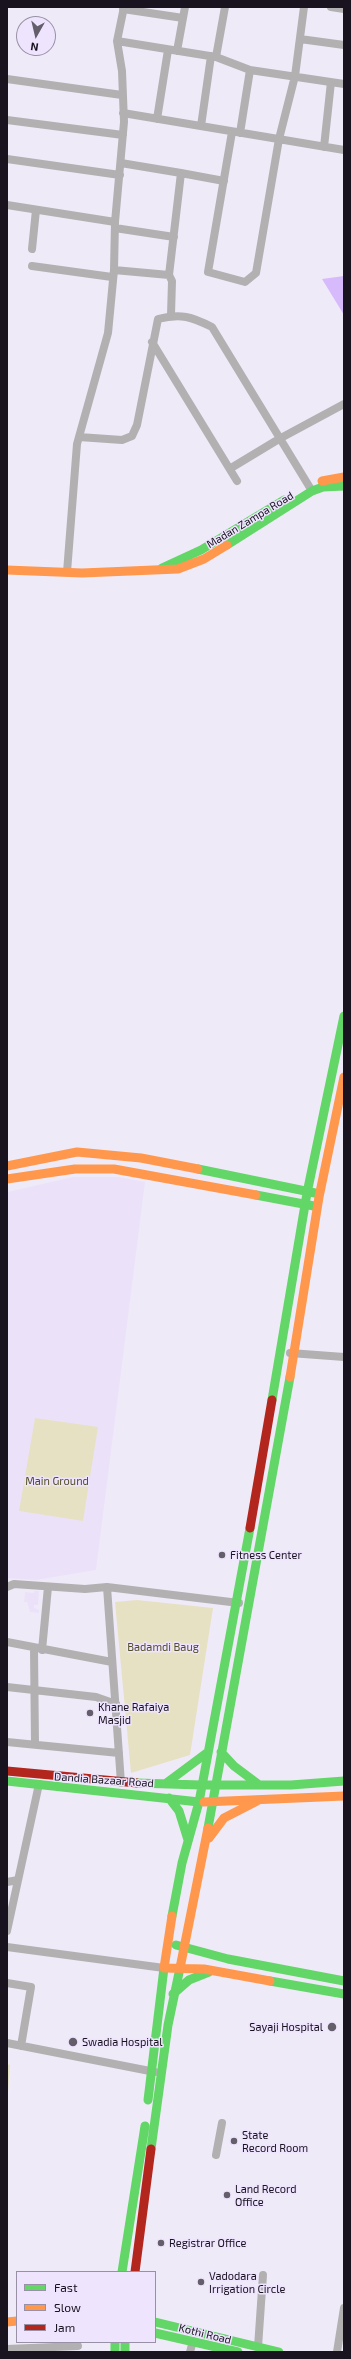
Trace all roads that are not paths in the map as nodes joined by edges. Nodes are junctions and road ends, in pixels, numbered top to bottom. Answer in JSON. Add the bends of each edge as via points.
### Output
{"nodes":[{"id":1,"x":185,"y":7,"type":"edge"},
{"id":2,"x":225,"y":7,"type":"edge"},
{"id":3,"x":304,"y":7,"type":"edge"},
{"id":4,"x":331,"y":7,"type":"edge"},
{"id":5,"x":123,"y":8,"type":"edge"},
{"id":6,"x":344,"y":9,"type":"edge"},
{"id":7,"x":183,"y":18,"type":"junction"},
{"id":8,"x":300,"y":39,"type":"junction"},
{"id":9,"x":117,"y":42,"type":"junction"},
{"id":10,"x":344,"y":45,"type":"edge"},
{"id":11,"x":168,"y":50,"type":"junction"},
{"id":12,"x":177,"y":51,"type":"junction"},
{"id":13,"x":214,"y":57,"type":"junction"},
{"id":14,"x":250,"y":70,"type":"junction"},
{"id":15,"x":295,"y":76,"type":"junction"},
{"id":16,"x":7,"y":79,"type":"edge"},
{"id":17,"x":331,"y":82,"type":"junction"},
{"id":18,"x":344,"y":84,"type":"edge"},
{"id":19,"x":122,"y":95,"type":"junction"},
{"id":20,"x":123,"y":113,"type":"junction"},
{"id":21,"x":156,"y":119,"type":"junction"},
{"id":22,"x":7,"y":120,"type":"edge"},
{"id":23,"x":201,"y":126,"type":"junction"},
{"id":24,"x":236,"y":132,"type":"junction"},
{"id":25,"x":123,"y":135,"type":"junction"},
{"id":26,"x":279,"y":140,"type":"junction"},
{"id":27,"x":324,"y":147,"type":"junction"},
{"id":28,"x":344,"y":150,"type":"edge"},
{"id":29,"x":7,"y":159,"type":"edge"},
{"id":30,"x":121,"y":163,"type":"junction"},
{"id":31,"x":180,"y":173,"type":"junction"},
{"id":32,"x":120,"y":176,"type":"junction"},
{"id":33,"x":224,"y":181,"type":"junction"},
{"id":34,"x":7,"y":205,"type":"edge"},
{"id":35,"x":36,"y":210,"type":"junction"},
{"id":36,"x":115,"y":225,"type":"junction"},
{"id":37,"x":174,"y":236,"type":"junction"},
{"id":38,"x":32,"y":249,"type":"dead end"},
{"id":39,"x":32,"y":266,"type":"dead end"},
{"id":40,"x":113,"y":273,"type":"junction"},
{"id":41,"x":170,"y":275,"type":"junction"},
{"id":42,"x":171,"y":316,"type":"junction"},
{"id":43,"x":152,"y":342,"type":"junction"},
{"id":44,"x":344,"y":404,"type":"edge"},
{"id":45,"x":79,"y":437,"type":"junction"},
{"id":46,"x":279,"y":439,"type":"junction"},
{"id":47,"x":231,"y":468,"type":"junction"},
{"id":48,"x":344,"y":477,"type":"edge"},
{"id":49,"x":237,"y":481,"type":"dead end"},
{"id":50,"x":344,"y":486,"type":"edge"},
{"id":51,"x":310,"y":488,"type":"junction"},
{"id":52,"x":7,"y":570,"type":"edge"},
{"id":53,"x":67,"y":572,"type":"junction"},
{"id":54,"x":344,"y":1016,"type":"edge"},
{"id":55,"x":344,"y":1077,"type":"edge"},
{"id":56,"x":7,"y":1166,"type":"edge"},
{"id":57,"x":7,"y":1179,"type":"edge"},
{"id":58,"x":307,"y":1193,"type":"junction"},
{"id":59,"x":320,"y":1194,"type":"junction"},
{"id":60,"x":304,"y":1205,"type":"junction"},
{"id":61,"x":318,"y":1207,"type":"junction"},
{"id":62,"x":282,"y":1352,"type":"junction"},
{"id":63,"x":294,"y":1353,"type":"junction"},
{"id":64,"x":344,"y":1357,"type":"edge"},
{"id":65,"x":7,"y":1587,"type":"edge"},
{"id":66,"x":48,"y":1587,"type":"junction"},
{"id":67,"x":107,"y":1587,"type":"junction"},
{"id":68,"x":235,"y":1602,"type":"junction"},
{"id":69,"x":248,"y":1605,"type":"junction"},
{"id":70,"x":7,"y":1642,"type":"edge"},
{"id":71,"x":38,"y":1649,"type":"junction"},
{"id":72,"x":112,"y":1662,"type":"junction"},
{"id":73,"x":7,"y":1687,"type":"edge"},
{"id":74,"x":34,"y":1690,"type":"junction"},
{"id":75,"x":116,"y":1704,"type":"junction"},
{"id":76,"x":7,"y":1742,"type":"edge"},
{"id":77,"x":35,"y":1744,"type":"junction"},
{"id":78,"x":208,"y":1752,"type":"junction"},
{"id":79,"x":221,"y":1752,"type":"junction"},
{"id":80,"x":119,"y":1753,"type":"junction"},
{"id":81,"x":7,"y":1772,"type":"edge"},
{"id":82,"x":7,"y":1781,"type":"edge"},
{"id":83,"x":344,"y":1781,"type":"edge"},
{"id":84,"x":122,"y":1783,"type":"junction"},
{"id":85,"x":39,"y":1784,"type":"junction"},
{"id":86,"x":165,"y":1784,"type":"junction"},
{"id":87,"x":258,"y":1784,"type":"junction"},
{"id":88,"x":201,"y":1785,"type":"junction"},
{"id":89,"x":216,"y":1786,"type":"junction"},
{"id":90,"x":122,"y":1793,"type":"junction"},
{"id":91,"x":344,"y":1796,"type":"edge"},
{"id":92,"x":169,"y":1798,"type":"junction"},
{"id":93,"x":259,"y":1800,"type":"junction"},
{"id":94,"x":199,"y":1802,"type":"junction"},
{"id":95,"x":213,"y":1803,"type":"junction"},
{"id":96,"x":188,"y":1840,"type":"junction"},
{"id":97,"x":204,"y":1850,"type":"junction"},
{"id":98,"x":18,"y":1880,"type":"junction"},
{"id":99,"x":7,"y":1882,"type":"edge"},
{"id":100,"x":7,"y":1931,"type":"edge"},
{"id":101,"x":167,"y":1944,"type":"junction"},
{"id":102,"x":184,"y":1946,"type":"junction"},
{"id":103,"x":7,"y":1947,"type":"edge"},
{"id":104,"x":164,"y":1968,"type":"junction"},
{"id":105,"x":180,"y":1968,"type":"junction"},
{"id":106,"x":222,"y":1972,"type":"junction"},
{"id":107,"x":344,"y":1981,"type":"edge"},
{"id":108,"x":7,"y":1983,"type":"edge"},
{"id":109,"x":173,"y":1994,"type":"junction"},
{"id":110,"x":344,"y":1994,"type":"edge"},
{"id":111,"x":7,"y":2043,"type":"edge"},
{"id":112,"x":21,"y":2046,"type":"junction"},
{"id":113,"x":157,"y":2072,"type":"junction"},
{"id":114,"x":222,"y":2123,"type":"dead end"},
{"id":115,"x":216,"y":2155,"type":"dead end"},
{"id":116,"x":122,"y":2271,"type":"edge"},
{"id":117,"x":135,"y":2271,"type":"edge"},
{"id":118,"x":263,"y":2275,"type":"dead end"},
{"id":119,"x":344,"y":2308,"type":"edge"},
{"id":120,"x":156,"y":2322,"type":"edge"},
{"id":121,"x":156,"y":2333,"type":"edge"},
{"id":122,"x":193,"y":2341,"type":"junction"},
{"id":123,"x":78,"y":2346,"type":"dead end"},
{"id":124,"x":258,"y":2347,"type":"junction"},
{"id":125,"x":7,"y":2349,"type":"edge"},
{"id":126,"x":190,"y":2352,"type":"edge"},
{"id":127,"x":238,"y":2352,"type":"edge"},
{"id":128,"x":279,"y":2352,"type":"edge"},
{"id":129,"x":337,"y":2352,"type":"edge"}],
"edges":[{"from":1,"to":7,"type":"street"},
{"from":2,"to":13,"type":"street"},
{"from":3,"to":8,"type":"street"},
{"from":4,"to":6,"type":"street"},
{"from":5,"to":7,"type":"street"},
{"from":5,"to":9,"type":"street"},
{"from":7,"to":12,"type":"street"},
{"from":8,"to":10,"type":"street"},
{"from":8,"to":15,"type":"street"},
{"from":9,"to":11,"type":"street"},
{"from":9,"to":19,"type":"street","via":[[122,71]]},
{"from":11,"to":12,"type":"street"},
{"from":11,"to":21,"type":"street"},
{"from":12,"to":13,"type":"street"},
{"from":13,"to":14,"type":"street"},
{"from":13,"to":23,"type":"street"},
{"from":14,"to":15,"type":"street"},
{"from":14,"to":24,"type":"street"},
{"from":15,"to":17,"type":"street"},
{"from":15,"to":26,"type":"street"},
{"from":16,"to":19,"type":"street"},
{"from":17,"to":18,"type":"street"},
{"from":17,"to":27,"type":"street"},
{"from":19,"to":20,"type":"street"},
{"from":20,"to":21,"type":"street"},
{"from":20,"to":25,"type":"street"},
{"from":21,"to":23,"type":"street"},
{"from":22,"to":25,"type":"street"},
{"from":23,"to":24,"type":"street"},
{"from":24,"to":26,"type":"street"},
{"from":24,"to":33,"type":"street"},
{"from":25,"to":30,"type":"street"},
{"from":26,"to":27,"type":"street"},
{"from":26,"to":33,"type":"street","via":[[256,273],[245,282],[208,272]]},
{"from":27,"to":28,"type":"street"},
{"from":29,"to":32,"type":"street"},
{"from":30,"to":31,"type":"street"},
{"from":30,"to":32,"type":"street"},
{"from":31,"to":33,"type":"street"},
{"from":31,"to":37,"type":"street"},
{"from":32,"to":36,"type":"street"},
{"from":34,"to":35,"type":"street"},
{"from":35,"to":36,"type":"street"},
{"from":35,"to":38,"type":"street"},
{"from":36,"to":37,"type":"street"},
{"from":36,"to":40,"type":"street"},
{"from":37,"to":41,"type":"street"},
{"from":39,"to":40,"type":"street"},
{"from":40,"to":41,"type":"street"},
{"from":40,"to":45,"type":"street","via":[[108,333]]},
{"from":41,"to":42,"type":"street"},
{"from":42,"to":43,"type":"street","via":[[158,319]]},
{"from":42,"to":46,"type":"street","via":[[190,317],[212,328]]},
{"from":43,"to":45,"type":"street","via":[[137,425],[132,436],[122,440]]},
{"from":43,"to":47,"type":"street"},
{"from":44,"to":46,"type":"street"},
{"from":45,"to":53,"type":"street"},
{"from":46,"to":47,"type":"street"},
{"from":46,"to":51,"type":"street"},
{"from":47,"to":49,"type":"street"},
{"from":48,"to":51,"type":"main road","name":"Madan Zampa Road"},
{"from":50,"to":51,"type":"main road","name":"Madan Zampa Road"},
{"from":51,"to":53,"type":"main road","name":"Madan Zampa Road","via":[[204,559],[178,569]]},
{"from":52,"to":53,"type":"main road","name":"Madan Zampa Road"},
{"from":54,"to":58,"type":"main road"},
{"from":55,"to":59,"type":"main road"},
{"from":56,"to":58,"type":"main road","via":[[78,1152],[141,1158]]},
{"from":57,"to":60,"type":"main road","via":[[75,1169],[114,1168]]},
{"from":58,"to":59,"type":"main road"},
{"from":58,"to":60,"type":"main road"},
{"from":59,"to":61,"type":"main road"},
{"from":60,"to":61,"type":"main road"},
{"from":60,"to":62,"type":"main road"},
{"from":61,"to":63,"type":"main road"},
{"from":62,"to":63,"type":"street"},
{"from":62,"to":68,"type":"main road"},
{"from":63,"to":64,"type":"street"},
{"from":63,"to":69,"type":"main road"},
{"from":65,"to":66,"type":"street","via":[[14,1584]]},
{"from":66,"to":67,"type":"street","via":[[94,1590]]},
{"from":66,"to":71,"type":"street"},
{"from":67,"to":68,"type":"street"},
{"from":67,"to":72,"type":"street"},
{"from":68,"to":69,"type":"street"},
{"from":68,"to":78,"type":"main road"},
{"from":69,"to":79,"type":"main road"},
{"from":70,"to":71,"type":"street"},
{"from":71,"to":72,"type":"street"},
{"from":71,"to":74,"type":"street"},
{"from":72,"to":75,"type":"street"},
{"from":73,"to":74,"type":"street"},
{"from":74,"to":75,"type":"street","via":[[96,1697]]},
{"from":74,"to":77,"type":"street"},
{"from":75,"to":80,"type":"street"},
{"from":76,"to":77,"type":"street"},
{"from":77,"to":80,"type":"street"},
{"from":78,"to":86,"type":"main road"},
{"from":78,"to":88,"type":"main road"},
{"from":79,"to":87,"type":"main road","via":[[234,1766]]},
{"from":79,"to":89,"type":"main road"},
{"from":80,"to":84,"type":"street"},
{"from":81,"to":84,"type":"main road","name":"Dandia Bazaar Road"},
{"from":82,"to":85,"type":"main road","name":"Dandia Bazaar Road"},
{"from":83,"to":87,"type":"main road","name":"Dandia Bazaar Road"},
{"from":84,"to":86,"type":"main road","name":"Dandia Bazaar Road"},
{"from":84,"to":90,"type":"main road"},
{"from":85,"to":90,"type":"main road","name":"Dandia Bazaar Road"},
{"from":85,"to":98,"type":"street"},
{"from":86,"to":88,"type":"main road","name":"Dandia Bazaar Road"},
{"from":87,"to":89,"type":"main road","name":"Dandia Bazaar Road"},
{"from":88,"to":89,"type":"main road","name":"Dandia Bazaar Road"},
{"from":88,"to":94,"type":"main road"},
{"from":89,"to":95,"type":"main road"},
{"from":90,"to":92,"type":"main road","name":"Dandia Bazaar Road"},
{"from":91,"to":93,"type":"main road","name":"Dandia Bazaar Road"},
{"from":92,"to":94,"type":"main road","name":"Dandia Bazaar Road"},
{"from":92,"to":96,"type":"main road","via":[[179,1811]]},
{"from":93,"to":95,"type":"main road","name":"Dandia Bazaar Road"},
{"from":93,"to":97,"type":"main road","via":[[226,1815],[215,1827]]},
{"from":94,"to":95,"type":"main road","name":"Dandia Bazaar Road"},
{"from":94,"to":96,"type":"main road"},
{"from":95,"to":97,"type":"main road"},
{"from":96,"to":101,"type":"main road"},
{"from":97,"to":102,"type":"main road"},
{"from":98,"to":99,"type":"street"},
{"from":98,"to":100,"type":"street"},
{"from":101,"to":102,"type":"main road"},
{"from":101,"to":104,"type":"main road"},
{"from":102,"to":105,"type":"main road"},
{"from":102,"to":107,"type":"main road","via":[[228,1959]]},
{"from":103,"to":104,"type":"street"},
{"from":104,"to":105,"type":"main road"},
{"from":104,"to":113,"type":"main road"},
{"from":105,"to":106,"type":"main road"},
{"from":105,"to":109,"type":"main road"},
{"from":106,"to":109,"type":"main road","via":[[209,1972],[192,1977],[181,1983]]},
{"from":106,"to":110,"type":"main road"},
{"from":108,"to":112,"type":"street","via":[[31,1987]]},
{"from":109,"to":113,"type":"main road"},
{"from":111,"to":112,"type":"street"},
{"from":112,"to":113,"type":"street"},
{"from":113,"to":116,"type":"main road"},
{"from":113,"to":117,"type":"main road"},
{"from":114,"to":115,"type":"street"},
{"from":118,"to":124,"type":"street"},
{"from":119,"to":129,"type":"street"},
{"from":120,"to":124,"type":"main road","name":"Kothi Road"},
{"from":121,"to":122,"type":"main road","name":"Kothi Road"},
{"from":122,"to":126,"type":"street"},
{"from":122,"to":127,"type":"main road","name":"Kothi Road"},
{"from":123,"to":125,"type":"street"},
{"from":124,"to":128,"type":"main road","name":"Kothi Road"}]}
